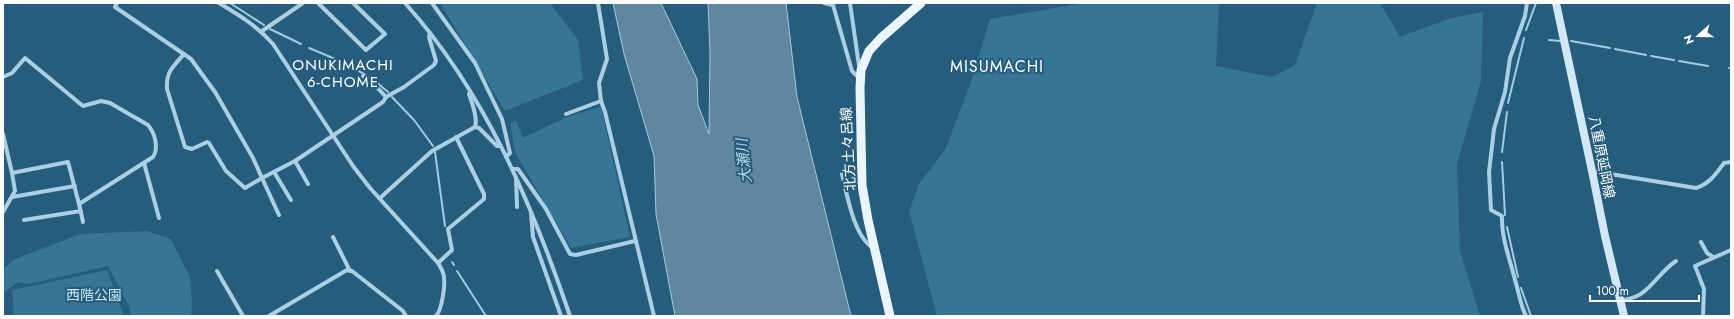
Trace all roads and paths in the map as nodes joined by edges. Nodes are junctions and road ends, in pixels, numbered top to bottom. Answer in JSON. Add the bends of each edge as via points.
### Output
{"nodes":[{"id":1,"x":117,"y":3,"type":"edge"},
{"id":2,"x":219,"y":3,"type":"edge"},
{"id":3,"x":303,"y":3,"type":"edge"},
{"id":4,"x":318,"y":3,"type":"edge"},
{"id":5,"x":353,"y":3,"type":"edge"},
{"id":6,"x":405,"y":3,"type":"edge"},
{"id":7,"x":432,"y":3,"type":"edge"},
{"id":8,"x":598,"y":3,"type":"edge"},
{"id":9,"x":824,"y":3,"type":"edge"},
{"id":10,"x":850,"y":3,"type":"edge"},
{"id":11,"x":921,"y":3,"type":"edge"},
{"id":12,"x":1527,"y":3,"type":"edge"},
{"id":13,"x":1556,"y":3,"type":"edge"},
{"id":14,"x":262,"y":31,"type":"junction"},
{"id":15,"x":430,"y":33,"type":"junction"},
{"id":16,"x":184,"y":54,"type":"junction"},
{"id":17,"x":861,"y":70,"type":"junction"},
{"id":18,"x":363,"y":76,"type":"dead end"},
{"id":19,"x":3,"y":77,"type":"edge"},
{"id":20,"x":860,"y":80,"type":"junction"},
{"id":21,"x":468,"y":88,"type":"junction"},
{"id":22,"x":386,"y":97,"type":"junction"},
{"id":23,"x":601,"y":101,"type":"junction"},
{"id":24,"x":566,"y":114,"type":"dead end"},
{"id":25,"x":475,"y":127,"type":"junction"},
{"id":26,"x":3,"y":134,"type":"edge"},
{"id":27,"x":332,"y":135,"type":"junction"},
{"id":28,"x":456,"y":137,"type":"junction"},
{"id":29,"x":501,"y":146,"type":"junction"},
{"id":30,"x":506,"y":157,"type":"junction"},
{"id":31,"x":295,"y":161,"type":"junction"},
{"id":32,"x":1731,"y":162,"type":"edge"},
{"id":33,"x":144,"y":163,"type":"junction"},
{"id":34,"x":512,"y":169,"type":"junction"},
{"id":35,"x":1592,"y":171,"type":"junction"},
{"id":36,"x":274,"y":172,"type":"junction"},
{"id":37,"x":12,"y":173,"type":"junction"},
{"id":38,"x":842,"y":174,"type":"dead end"},
{"id":39,"x":516,"y":175,"type":"junction"},
{"id":40,"x":262,"y":178,"type":"junction"},
{"id":41,"x":308,"y":184,"type":"dead end"},
{"id":42,"x":75,"y":186,"type":"junction"},
{"id":43,"x":12,"y":197,"type":"junction"},
{"id":44,"x":380,"y":198,"type":"junction"},
{"id":45,"x":291,"y":200,"type":"dead end"},
{"id":46,"x":79,"y":204,"type":"junction"},
{"id":47,"x":517,"y":207,"type":"dead end"},
{"id":48,"x":81,"y":211,"type":"junction"},
{"id":49,"x":531,"y":211,"type":"junction"},
{"id":50,"x":3,"y":212,"type":"edge"},
{"id":51,"x":279,"y":215,"type":"dead end"},
{"id":52,"x":159,"y":218,"type":"dead end"},
{"id":53,"x":24,"y":220,"type":"dead end"},
{"id":54,"x":83,"y":222,"type":"dead end"},
{"id":55,"x":333,"y":237,"type":"dead end"},
{"id":56,"x":635,"y":241,"type":"junction"},
{"id":57,"x":1701,"y":242,"type":"dead end"},
{"id":58,"x":874,"y":248,"type":"junction"},
{"id":59,"x":1731,"y":250,"type":"edge"},
{"id":60,"x":1713,"y":257,"type":"junction"},
{"id":61,"x":1676,"y":261,"type":"dead end"},
{"id":62,"x":438,"y":263,"type":"junction"},
{"id":63,"x":350,"y":270,"type":"junction"},
{"id":64,"x":217,"y":271,"type":"dead end"},
{"id":65,"x":1621,"y":301,"type":"junction"},
{"id":66,"x":438,"y":315,"type":"edge"},
{"id":67,"x":243,"y":316,"type":"edge"},
{"id":68,"x":269,"y":316,"type":"edge"},
{"id":69,"x":406,"y":316,"type":"edge"},
{"id":70,"x":561,"y":316,"type":"edge"},
{"id":71,"x":570,"y":316,"type":"edge"},
{"id":72,"x":654,"y":316,"type":"edge"},
{"id":73,"x":890,"y":316,"type":"edge"},
{"id":74,"x":1526,"y":316,"type":"edge"},
{"id":75,"x":1624,"y":316,"type":"edge"},
{"id":76,"x":1703,"y":316,"type":"edge"}],
"edges":[{"from":1,"to":16,"type":"street","via":[[115,7]]},
{"from":2,"to":14,"type":"street"},
{"from":3,"to":14,"type":"street"},
{"from":4,"to":5,"type":"street","via":[[366,50],[385,34]]},
{"from":6,"to":15,"type":"street"},
{"from":7,"to":30,"type":"street","via":[[475,63],[492,98],[502,119],[510,153]]},
{"from":8,"to":23,"type":"street","via":[[607,59],[598,83]]},
{"from":9,"to":20,"type":"street","via":[[833,6],[852,71]]},
{"from":10,"to":17,"type":"street"},
{"from":11,"to":17,"type":"main road","name":"北方土々呂線","via":[[869,51]]},
{"from":12,"to":74,"type":"street","via":[[1510,58],[1505,92],[1494,129],[1489,172],[1491,210],[1502,216],[1505,243]]},
{"from":13,"to":35,"type":"main road","name":"八重原延岡線"},
{"from":14,"to":27,"type":"street","via":[[288,65]]},
{"from":15,"to":21,"type":"street"},
{"from":15,"to":22,"type":"street","via":[[436,61],[434,65]]},
{"from":16,"to":40,"type":"street","via":[[191,59],[215,92]]},
{"from":16,"to":40,"type":"street","via":[[168,73],[167,89],[186,147],[192,149],[207,142],[226,171],[245,188]]},
{"from":17,"to":20,"type":"main road","name":"北方土々呂線"},
{"from":18,"to":22,"type":"street"},
{"from":19,"to":33,"type":"street","via":[[12,73],[25,58],[83,106],[101,101],[110,103],[148,125],[153,130],[156,152]]},
{"from":20,"to":58,"type":"main road","name":"北方土々呂線","via":[[862,185]]},
{"from":21,"to":25,"type":"street"},
{"from":21,"to":29,"type":"street"},
{"from":22,"to":27,"type":"street","via":[[383,102]]},
{"from":23,"to":24,"type":"street"},
{"from":23,"to":56,"type":"street","via":[[606,112]]},
{"from":25,"to":28,"type":"street"},
{"from":25,"to":29,"type":"street","via":[[497,146]]},
{"from":26,"to":37,"type":"street"},
{"from":27,"to":31,"type":"street"},
{"from":27,"to":44,"type":"street","via":[[353,166]]},
{"from":28,"to":44,"type":"street","via":[[432,151]]},
{"from":28,"to":62,"type":"street","via":[[484,194],[484,199],[448,229],[452,250]]},
{"from":29,"to":30,"type":"street"},
{"from":30,"to":34,"type":"street"},
{"from":31,"to":36,"type":"street"},
{"from":31,"to":41,"type":"street"},
{"from":32,"to":35,"type":"street","via":[[1725,163],[1716,175],[1696,188]]},
{"from":33,"to":46,"type":"street"},
{"from":33,"to":52,"type":"street"},
{"from":34,"to":39,"type":"street"},
{"from":34,"to":56,"type":"street","via":[[518,169],[546,209],[570,254],[576,255]]},
{"from":35,"to":65,"type":"main road","name":"八重原延岡線"},
{"from":36,"to":40,"type":"street"},
{"from":36,"to":45,"type":"street"},
{"from":37,"to":42,"type":"street","via":[[68,162]]},
{"from":37,"to":43,"type":"street","via":[[15,192]]},
{"from":38,"to":58,"type":"street","via":[[857,225],[866,243]]},
{"from":39,"to":47,"type":"street"},
{"from":39,"to":49,"type":"street"},
{"from":40,"to":51,"type":"street"},
{"from":42,"to":43,"type":"street"},
{"from":42,"to":46,"type":"street"},
{"from":43,"to":50,"type":"street"},
{"from":44,"to":62,"type":"street"},
{"from":46,"to":48,"type":"street"},
{"from":48,"to":53,"type":"street"},
{"from":48,"to":54,"type":"street"},
{"from":49,"to":70,"type":"street","via":[[533,237]]},
{"from":49,"to":71,"type":"street"},
{"from":55,"to":63,"type":"street"},
{"from":56,"to":72,"type":"street"},
{"from":57,"to":60,"type":"street","via":[[1707,253]]},
{"from":58,"to":73,"type":"main road","name":"北方土々呂線"},
{"from":59,"to":60,"type":"street"},
{"from":60,"to":76,"type":"street","via":[[1695,266],[1704,289]]},
{"from":61,"to":65,"type":"street","via":[[1640,294]]},
{"from":62,"to":66,"type":"street","via":[[444,278]]},
{"from":63,"to":68,"type":"street"},
{"from":63,"to":69,"type":"street"},
{"from":64,"to":67,"type":"street"},
{"from":65,"to":75,"type":"main road","name":"八重原延岡線"}]}
